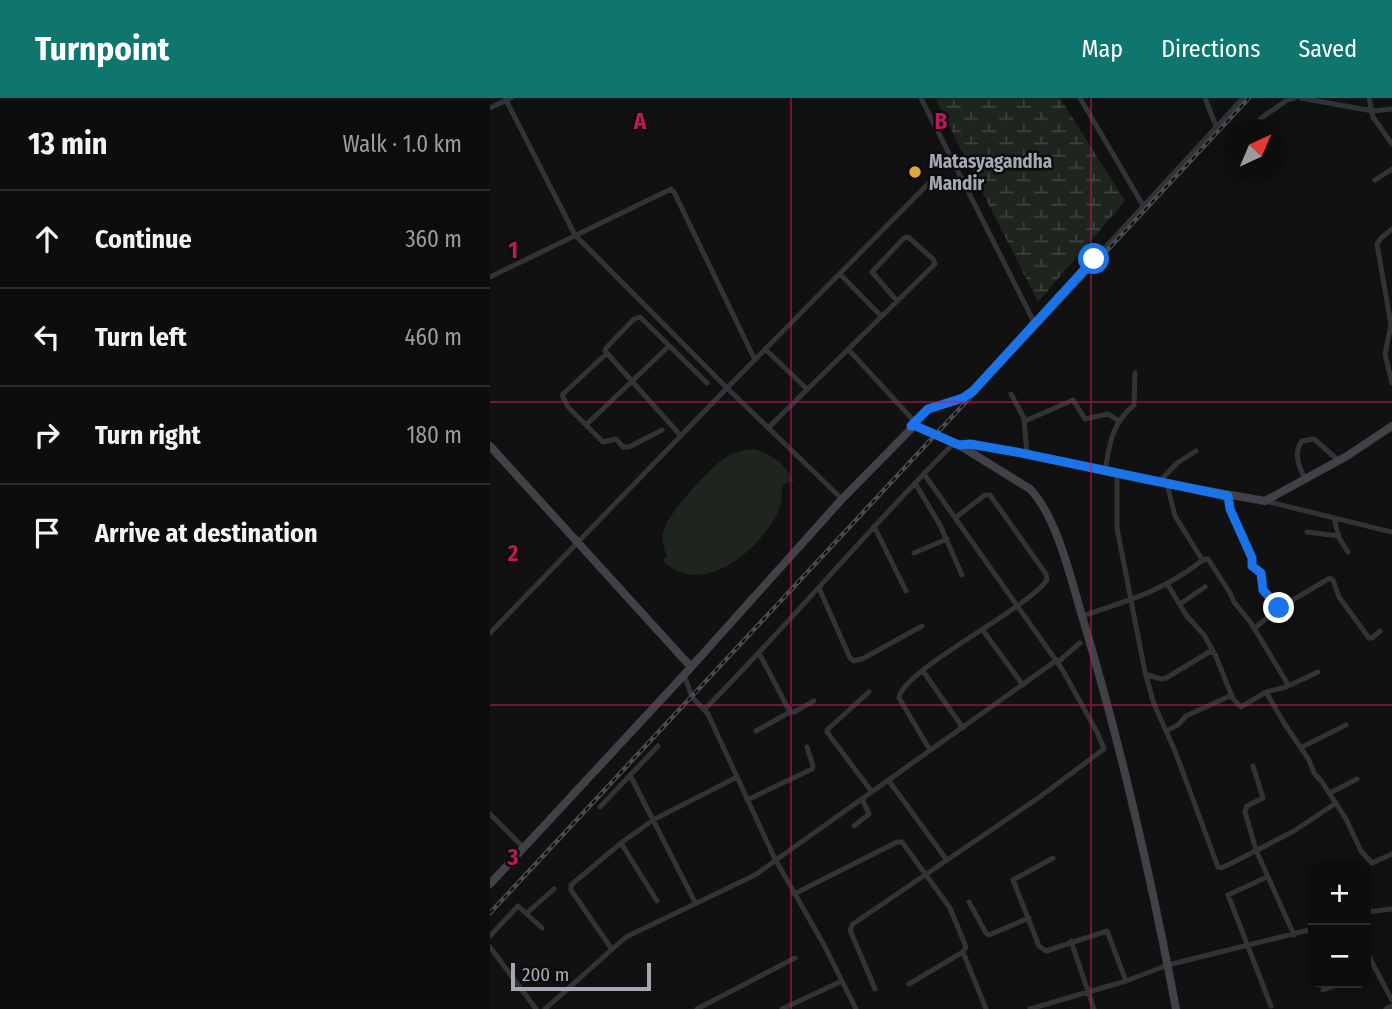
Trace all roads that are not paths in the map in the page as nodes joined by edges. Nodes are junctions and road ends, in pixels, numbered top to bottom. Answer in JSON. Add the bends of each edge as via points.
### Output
{"nodes":[{"id":1,"x":921,"y":98,"type":"edge"},
{"id":2,"x":1080,"y":98,"type":"edge"},
{"id":3,"x":1205,"y":98,"type":"edge"},
{"id":4,"x":1244,"y":98,"type":"edge"},
{"id":5,"x":1295,"y":98,"type":"edge"},
{"id":6,"x":1301,"y":98,"type":"edge"},
{"id":7,"x":1369,"y":98,"type":"edge"},
{"id":8,"x":507,"y":99,"type":"edge"},
{"id":9,"x":490,"y":108,"type":"edge"},
{"id":10,"x":1392,"y":109,"type":"edge"},
{"id":11,"x":1373,"y":111,"type":"junction"},
{"id":12,"x":1259,"y":119,"type":"dead end"},
{"id":13,"x":1216,"y":126,"type":"junction"},
{"id":14,"x":1392,"y":144,"type":"edge"},
{"id":15,"x":1392,"y":169,"type":"edge"},
{"id":16,"x":1375,"y":180,"type":"dead end"},
{"id":17,"x":929,"y":183,"type":"dead end"},
{"id":18,"x":1144,"y":208,"type":"junction"},
{"id":19,"x":1392,"y":229,"type":"edge"},
{"id":20,"x":575,"y":235,"type":"junction"},
{"id":21,"x":840,"y":274,"type":"junction"},
{"id":22,"x":490,"y":277,"type":"edge"},
{"id":23,"x":897,"y":301,"type":"junction"},
{"id":24,"x":881,"y":316,"type":"junction"},
{"id":25,"x":1033,"y":327,"type":"junction"},
{"id":26,"x":669,"y":346,"type":"junction"},
{"id":27,"x":765,"y":349,"type":"junction"},
{"id":28,"x":848,"y":349,"type":"junction"},
{"id":29,"x":607,"y":353,"type":"junction"},
{"id":30,"x":755,"y":360,"type":"junction"},
{"id":31,"x":1135,"y":373,"type":"dead end"},
{"id":32,"x":632,"y":382,"type":"junction"},
{"id":33,"x":1392,"y":382,"type":"edge"},
{"id":34,"x":707,"y":383,"type":"dead end"},
{"id":35,"x":727,"y":388,"type":"junction"},
{"id":36,"x":807,"y":389,"type":"junction"},
{"id":37,"x":1011,"y":394,"type":"dead end"},
{"id":38,"x":1025,"y":421,"type":"junction"},
{"id":39,"x":1119,"y":421,"type":"junction"},
{"id":40,"x":913,"y":424,"type":"junction"},
{"id":41,"x":586,"y":425,"type":"junction"},
{"id":42,"x":1392,"y":426,"type":"edge"},
{"id":43,"x":768,"y":428,"type":"junction"},
{"id":44,"x":662,"y":430,"type":"dead end"},
{"id":45,"x":681,"y":436,"type":"junction"},
{"id":46,"x":957,"y":444,"type":"junction"},
{"id":47,"x":490,"y":446,"type":"edge"},
{"id":48,"x":1196,"y":451,"type":"dead end"},
{"id":49,"x":1027,"y":454,"type":"junction"},
{"id":50,"x":1338,"y":460,"type":"junction"},
{"id":51,"x":1105,"y":471,"type":"junction"},
{"id":52,"x":924,"y":474,"type":"junction"},
{"id":53,"x":1117,"y":474,"type":"junction"},
{"id":54,"x":1305,"y":479,"type":"junction"},
{"id":55,"x":915,"y":483,"type":"junction"},
{"id":56,"x":1163,"y":483,"type":"junction"},
{"id":57,"x":1228,"y":496,"type":"junction"},
{"id":58,"x":842,"y":499,"type":"junction"},
{"id":59,"x":1265,"y":501,"type":"junction"},
{"id":60,"x":955,"y":518,"type":"junction"},
{"id":61,"x":1334,"y":519,"type":"junction"},
{"id":62,"x":874,"y":526,"type":"junction"},
{"id":63,"x":1307,"y":532,"type":"dead end"},
{"id":64,"x":1392,"y":532,"type":"edge"},
{"id":65,"x":1339,"y":536,"type":"junction"},
{"id":66,"x":947,"y":539,"type":"junction"},
{"id":67,"x":576,"y":542,"type":"junction"},
{"id":68,"x":1348,"y":552,"type":"dead end"},
{"id":69,"x":914,"y":553,"type":"dead end"},
{"id":70,"x":1202,"y":561,"type":"junction"},
{"id":71,"x":962,"y":575,"type":"dead end"},
{"id":72,"x":1168,"y":585,"type":"junction"},
{"id":73,"x":1205,"y":587,"type":"dead end"},
{"id":74,"x":819,"y":588,"type":"junction"},
{"id":75,"x":906,"y":591,"type":"dead end"},
{"id":76,"x":1130,"y":601,"type":"junction"},
{"id":77,"x":1017,"y":604,"type":"junction"},
{"id":78,"x":1180,"y":604,"type":"junction"},
{"id":79,"x":1279,"y":608,"type":"junction"},
{"id":80,"x":1082,"y":617,"type":"junction"},
{"id":81,"x":922,"y":626,"type":"dead end"},
{"id":82,"x":1255,"y":628,"type":"junction"},
{"id":83,"x":982,"y":629,"type":"junction"},
{"id":84,"x":1380,"y":631,"type":"dead end"},
{"id":85,"x":490,"y":633,"type":"edge"},
{"id":86,"x":1080,"y":643,"type":"dead end"},
{"id":87,"x":1213,"y":651,"type":"junction"},
{"id":88,"x":760,"y":653,"type":"junction"},
{"id":89,"x":1057,"y":661,"type":"junction"},
{"id":90,"x":691,"y":667,"type":"junction"},
{"id":91,"x":923,"y":671,"type":"junction"},
{"id":92,"x":1318,"y":672,"type":"dead end"},
{"id":93,"x":1145,"y":674,"type":"junction"},
{"id":94,"x":684,"y":675,"type":"junction"},
{"id":95,"x":1023,"y":685,"type":"junction"},
{"id":96,"x":1286,"y":687,"type":"junction"},
{"id":97,"x":869,"y":692,"type":"dead end"},
{"id":98,"x":1266,"y":692,"type":"junction"},
{"id":99,"x":1232,"y":695,"type":"junction"},
{"id":100,"x":814,"y":701,"type":"dead end"},
{"id":101,"x":705,"y":709,"type":"junction"},
{"id":102,"x":790,"y":712,"type":"junction"},
{"id":103,"x":1346,"y":725,"type":"dead end"},
{"id":104,"x":963,"y":728,"type":"junction"},
{"id":105,"x":756,"y":731,"type":"dead end"},
{"id":106,"x":1166,"y":731,"type":"junction"},
{"id":107,"x":659,"y":746,"type":"dead end"},
{"id":108,"x":807,"y":747,"type":"dead end"},
{"id":109,"x":1302,"y":747,"type":"junction"},
{"id":110,"x":930,"y":750,"type":"junction"},
{"id":111,"x":1253,"y":766,"type":"dead end"},
{"id":112,"x":631,"y":777,"type":"junction"},
{"id":113,"x":737,"y":777,"type":"junction"},
{"id":114,"x":1357,"y":779,"type":"dead end"},
{"id":115,"x":889,"y":781,"type":"junction"},
{"id":116,"x":872,"y":792,"type":"junction"},
{"id":117,"x":1329,"y":793,"type":"junction"},
{"id":118,"x":862,"y":799,"type":"junction"},
{"id":119,"x":747,"y":800,"type":"junction"},
{"id":120,"x":1336,"y":803,"type":"junction"},
{"id":121,"x":600,"y":807,"type":"dead end"},
{"id":122,"x":490,"y":814,"type":"edge"},
{"id":123,"x":653,"y":820,"type":"junction"},
{"id":124,"x":854,"y":826,"type":"dead end"},
{"id":125,"x":621,"y":843,"type":"junction"},
{"id":126,"x":524,"y":848,"type":"junction"},
{"id":127,"x":1256,"y":850,"type":"junction"},
{"id":128,"x":1392,"y":854,"type":"edge"},
{"id":129,"x":1053,"y":858,"type":"dead end"},
{"id":130,"x":946,"y":859,"type":"junction"},
{"id":131,"x":775,"y":860,"type":"junction"},
{"id":132,"x":925,"y":874,"type":"junction"},
{"id":133,"x":1267,"y":877,"type":"junction"},
{"id":134,"x":490,"y":884,"type":"edge"},
{"id":135,"x":554,"y":889,"type":"dead end"},
{"id":136,"x":794,"y":894,"type":"junction"},
{"id":137,"x":657,"y":901,"type":"dead end"},
{"id":138,"x":969,"y":902,"type":"dead end"},
{"id":139,"x":696,"y":904,"type":"junction"},
{"id":140,"x":1392,"y":909,"type":"edge"},
{"id":141,"x":1371,"y":911,"type":"edge"},
{"id":142,"x":527,"y":913,"type":"junction"},
{"id":143,"x":1029,"y":918,"type":"junction"},
{"id":144,"x":542,"y":928,"type":"dead end"},
{"id":145,"x":1308,"y":931,"type":"edge"},
{"id":146,"x":1294,"y":935,"type":"junction"},
{"id":147,"x":490,"y":936,"type":"edge"},
{"id":148,"x":1071,"y":941,"type":"junction"},
{"id":149,"x":1249,"y":946,"type":"junction"},
{"id":150,"x":490,"y":947,"type":"edge"},
{"id":151,"x":611,"y":948,"type":"junction"},
{"id":152,"x":963,"y":953,"type":"junction"},
{"id":153,"x":796,"y":958,"type":"dead end"},
{"id":154,"x":1371,"y":962,"type":"edge"},
{"id":155,"x":1168,"y":965,"type":"junction"},
{"id":156,"x":1375,"y":970,"type":"junction"},
{"id":157,"x":1371,"y":972,"type":"edge"},
{"id":158,"x":842,"y":981,"type":"junction"},
{"id":159,"x":1126,"y":981,"type":"junction"},
{"id":160,"x":909,"y":984,"type":"dead end"},
{"id":161,"x":1329,"y":988,"type":"edge"},
{"id":162,"x":875,"y":989,"type":"dead end"},
{"id":163,"x":1323,"y":990,"type":"dead end"},
{"id":164,"x":1087,"y":992,"type":"junction"},
{"id":165,"x":714,"y":1000,"type":"junction"},
{"id":166,"x":1392,"y":1000,"type":"edge"},
{"id":167,"x":1271,"y":1006,"type":"dead end"},
{"id":168,"x":1392,"y":1006,"type":"edge"},
{"id":169,"x":1045,"y":1007,"type":"edge"},
{"id":170,"x":536,"y":1009,"type":"edge"},
{"id":171,"x":545,"y":1009,"type":"edge"},
{"id":172,"x":698,"y":1009,"type":"edge"},
{"id":173,"x":718,"y":1009,"type":"edge"},
{"id":174,"x":782,"y":1009,"type":"edge"},
{"id":175,"x":856,"y":1009,"type":"edge"},
{"id":176,"x":986,"y":1009,"type":"edge"},
{"id":177,"x":1030,"y":1009,"type":"edge"},
{"id":178,"x":1094,"y":1009,"type":"edge"},
{"id":179,"x":1176,"y":1009,"type":"edge"},
{"id":180,"x":1386,"y":1009,"type":"edge"}],
"edges":[{"from":1,"to":25,"type":"street"},
{"from":2,"to":18,"type":"street"},
{"from":3,"to":13,"type":"street"},
{"from":4,"to":13,"type":"street"},
{"from":5,"to":12,"type":"street"},
{"from":6,"to":11,"type":"street"},
{"from":7,"to":11,"type":"street"},
{"from":8,"to":9,"type":"street"},
{"from":8,"to":20,"type":"street"},
{"from":10,"to":11,"type":"street"},
{"from":11,"to":14,"type":"street"},
{"from":13,"to":18,"type":"street"},
{"from":15,"to":16,"type":"street"},
{"from":17,"to":21,"type":"street"},
{"from":18,"to":25,"type":"street"},
{"from":19,"to":33,"type":"street","via":[[1377,244],[1391,325],[1385,354]]},
{"from":20,"to":22,"type":"street"},
{"from":20,"to":30,"type":"street","via":[[673,190]]},
{"from":20,"to":35,"type":"street"},
{"from":21,"to":24,"type":"street"},
{"from":21,"to":27,"type":"street"},
{"from":23,"to":23,"type":"street","via":[[935,262],[909,238],[872,272]]},
{"from":23,"to":24,"type":"street"},
{"from":24,"to":28,"type":"street"},
{"from":25,"to":40,"type":"street","via":[[968,395],[935,405]]},
{"from":26,"to":29,"type":"street","via":[[637,317],[606,348]]},
{"from":26,"to":32,"type":"street"},
{"from":26,"to":34,"type":"street"},
{"from":27,"to":30,"type":"street"},
{"from":27,"to":36,"type":"street"},
{"from":28,"to":36,"type":"street"},
{"from":28,"to":40,"type":"street"},
{"from":29,"to":32,"type":"street"},
{"from":29,"to":41,"type":"street","via":[[562,395]]},
{"from":30,"to":35,"type":"street"},
{"from":31,"to":39,"type":"street","via":[[1135,403]]},
{"from":32,"to":41,"type":"street"},
{"from":32,"to":45,"type":"street"},
{"from":35,"to":43,"type":"street"},
{"from":35,"to":45,"type":"street"},
{"from":36,"to":43,"type":"street"},
{"from":37,"to":38,"type":"street"},
{"from":38,"to":39,"type":"street","via":[[1073,400],[1085,419],[1108,414]]},
{"from":38,"to":49,"type":"street"},
{"from":39,"to":51,"type":"street"},
{"from":40,"to":46,"type":"main road"},
{"from":40,"to":58,"type":"main road"},
{"from":41,"to":44,"type":"street","via":[[603,442],[616,439],[625,447]]},
{"from":42,"to":50,"type":"main road"},
{"from":43,"to":58,"type":"street"},
{"from":45,"to":67,"type":"street"},
{"from":46,"to":49,"type":"main road"},
{"from":46,"to":52,"type":"street"},
{"from":46,"to":80,"type":"main road","via":[[1037,496],[1065,558]]},
{"from":47,"to":67,"type":"main road"},
{"from":48,"to":56,"type":"street","via":[[1177,463]]},
{"from":49,"to":51,"type":"main road"},
{"from":50,"to":54,"type":"main road"},
{"from":50,"to":54,"type":"street","via":[[1314,439],[1303,440],[1298,463]]},
{"from":51,"to":53,"type":"main road"},
{"from":52,"to":55,"type":"street"},
{"from":52,"to":60,"type":"street"},
{"from":53,"to":56,"type":"main road"},
{"from":53,"to":76,"type":"street","via":[[1117,528]]},
{"from":54,"to":59,"type":"main road"},
{"from":55,"to":62,"type":"street"},
{"from":55,"to":66,"type":"street"},
{"from":56,"to":57,"type":"main road"},
{"from":56,"to":70,"type":"street","via":[[1175,516]]},
{"from":57,"to":59,"type":"main road"},
{"from":57,"to":79,"type":"street","via":[[1252,566],[1261,573],[1263,590]]},
{"from":58,"to":90,"type":"main road"},
{"from":59,"to":61,"type":"street"},
{"from":60,"to":77,"type":"street"},
{"from":60,"to":77,"type":"street","via":[[987,495],[1006,518],[1048,578]]},
{"from":61,"to":64,"type":"street"},
{"from":61,"to":65,"type":"street"},
{"from":62,"to":74,"type":"street"},
{"from":62,"to":75,"type":"street"},
{"from":63,"to":65,"type":"street"},
{"from":65,"to":68,"type":"street"},
{"from":66,"to":69,"type":"street"},
{"from":66,"to":71,"type":"street"},
{"from":67,"to":85,"type":"street"},
{"from":67,"to":90,"type":"main road"},
{"from":70,"to":72,"type":"street"},
{"from":70,"to":82,"type":"street","via":[[1211,562]]},
{"from":72,"to":76,"type":"street"},
{"from":72,"to":78,"type":"street"},
{"from":73,"to":78,"type":"street"},
{"from":74,"to":81,"type":"street","via":[[852,660]]},
{"from":74,"to":88,"type":"street"},
{"from":76,"to":80,"type":"street"},
{"from":76,"to":93,"type":"street"},
{"from":77,"to":83,"type":"street"},
{"from":77,"to":89,"type":"street"},
{"from":78,"to":87,"type":"street"},
{"from":79,"to":82,"type":"street"},
{"from":79,"to":84,"type":"street","via":[[1330,578],[1368,638]]},
{"from":80,"to":155,"type":"main road","via":[[1130,794]]},
{"from":82,"to":96,"type":"street"},
{"from":83,"to":91,"type":"street"},
{"from":83,"to":95,"type":"street"},
{"from":86,"to":89,"type":"street"},
{"from":87,"to":93,"type":"street","via":[[1166,678]]},
{"from":87,"to":99,"type":"street"},
{"from":88,"to":101,"type":"street"},
{"from":88,"to":102,"type":"street"},
{"from":89,"to":95,"type":"street"},
{"from":89,"to":130,"type":"street","via":[[1097,732],[1102,751]]},
{"from":90,"to":94,"type":"main road"},
{"from":91,"to":104,"type":"street"},
{"from":91,"to":110,"type":"street","via":[[899,695]]},
{"from":92,"to":96,"type":"street"},
{"from":93,"to":106,"type":"street"},
{"from":94,"to":101,"type":"street","via":[[692,697]]},
{"from":94,"to":126,"type":"main road"},
{"from":95,"to":104,"type":"street"},
{"from":96,"to":98,"type":"street"},
{"from":97,"to":116,"type":"street","via":[[827,732]]},
{"from":98,"to":99,"type":"street","via":[[1241,707]]},
{"from":98,"to":109,"type":"street"},
{"from":99,"to":106,"type":"street","via":[[1186,716]]},
{"from":100,"to":102,"type":"street"},
{"from":101,"to":113,"type":"street"},
{"from":102,"to":105,"type":"street"},
{"from":103,"to":109,"type":"street"},
{"from":104,"to":110,"type":"street"},
{"from":106,"to":127,"type":"street","via":[[1218,867]]},
{"from":107,"to":112,"type":"street"},
{"from":108,"to":119,"type":"street","via":[[812,769]]},
{"from":109,"to":117,"type":"street"},
{"from":110,"to":115,"type":"street"},
{"from":111,"to":127,"type":"street","via":[[1264,798],[1245,809]]},
{"from":112,"to":121,"type":"street"},
{"from":112,"to":123,"type":"street"},
{"from":113,"to":119,"type":"street"},
{"from":113,"to":123,"type":"street"},
{"from":114,"to":117,"type":"street"},
{"from":115,"to":116,"type":"street"},
{"from":115,"to":130,"type":"street"},
{"from":116,"to":118,"type":"street"},
{"from":117,"to":120,"type":"street"},
{"from":118,"to":124,"type":"street","via":[[869,814]]},
{"from":118,"to":131,"type":"street"},
{"from":119,"to":131,"type":"street"},
{"from":120,"to":127,"type":"street"},
{"from":120,"to":128,"type":"street","via":[[1370,862]]},
{"from":122,"to":126,"type":"street"},
{"from":123,"to":125,"type":"street"},
{"from":123,"to":139,"type":"street"},
{"from":125,"to":137,"type":"street"},
{"from":125,"to":151,"type":"street","via":[[570,887]]},
{"from":126,"to":134,"type":"main road"},
{"from":127,"to":133,"type":"street"},
{"from":129,"to":143,"type":"street","via":[[1013,880]]},
{"from":130,"to":132,"type":"street"},
{"from":131,"to":136,"type":"street"},
{"from":131,"to":139,"type":"street","via":[[745,881]]},
{"from":132,"to":136,"type":"street","via":[[900,841]]},
{"from":132,"to":152,"type":"street","via":[[955,916],[966,943]]},
{"from":132,"to":162,"type":"street","via":[[850,927]]},
{"from":133,"to":146,"type":"street"},
{"from":133,"to":149,"type":"street","via":[[1228,895]]},
{"from":135,"to":142,"type":"street"},
{"from":136,"to":158,"type":"street"},
{"from":138,"to":143,"type":"street","via":[[989,935]]},
{"from":139,"to":151,"type":"street"},
{"from":140,"to":141,"type":"street"},
{"from":142,"to":144,"type":"street"},
{"from":142,"to":147,"type":"street","via":[[516,907]]},
{"from":143,"to":148,"type":"street","via":[[1042,950]]},
{"from":145,"to":146,"type":"street"},
{"from":146,"to":149,"type":"street"},
{"from":148,"to":159,"type":"street","via":[[1107,931]]},
{"from":148,"to":164,"type":"street"},
{"from":149,"to":155,"type":"street"},
{"from":149,"to":167,"type":"street"},
{"from":150,"to":170,"type":"street"},
{"from":151,"to":171,"type":"street"},
{"from":152,"to":160,"type":"street"},
{"from":152,"to":176,"type":"street"},
{"from":153,"to":165,"type":"street"},
{"from":154,"to":156,"type":"street"},
{"from":155,"to":159,"type":"street"},
{"from":155,"to":179,"type":"main road"},
{"from":156,"to":157,"type":"street"},
{"from":156,"to":166,"type":"street"},
{"from":158,"to":174,"type":"street"},
{"from":158,"to":175,"type":"street"},
{"from":159,"to":164,"type":"street"},
{"from":161,"to":163,"type":"street"},
{"from":164,"to":169,"type":"street"},
{"from":164,"to":178,"type":"street"},
{"from":165,"to":172,"type":"street"},
{"from":165,"to":173,"type":"street"},
{"from":168,"to":180,"type":"street"},
{"from":169,"to":177,"type":"street"}]}
